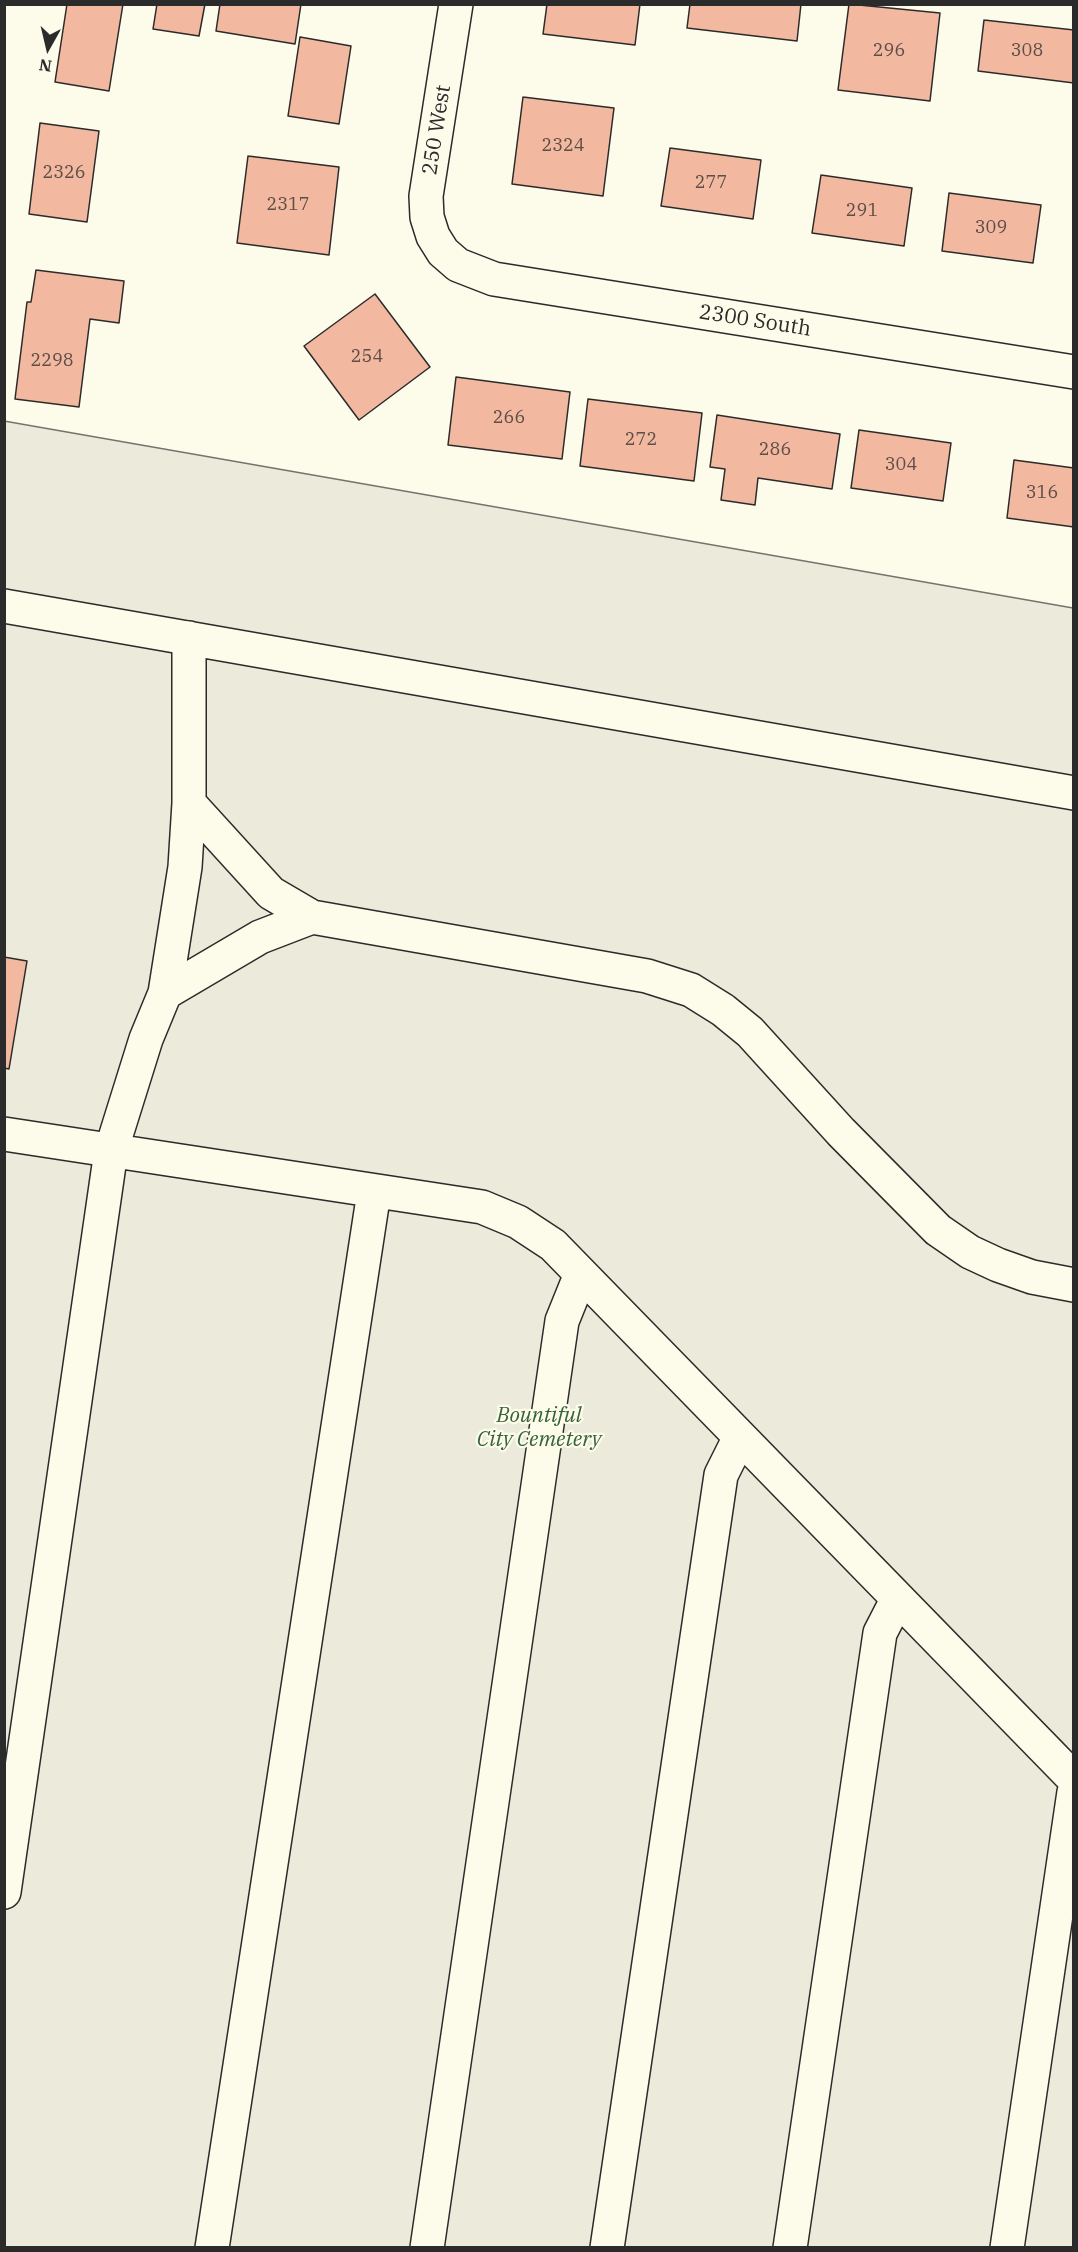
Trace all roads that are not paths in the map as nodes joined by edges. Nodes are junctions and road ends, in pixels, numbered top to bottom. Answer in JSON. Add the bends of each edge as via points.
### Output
{"nodes":[{"id":1,"x":456,"y":4,"type":"edge"},
{"id":2,"x":443,"y":252,"type":"joint"},
{"id":3,"x":1074,"y":372,"type":"edge"},
{"id":4,"x":4,"y":606,"type":"edge"},
{"id":5,"x":189,"y":638,"type":"junction"},
{"id":6,"x":1074,"y":793,"type":"edge"},
{"id":7,"x":189,"y":803,"type":"junction"},
{"id":8,"x":312,"y":917,"type":"junction"},
{"id":9,"x":165,"y":993,"type":"junction"},
{"id":10,"x":4,"y":1134,"type":"edge"},
{"id":11,"x":111,"y":1151,"type":"junction"},
{"id":12,"x":374,"y":1192,"type":"junction"},
{"id":13,"x":581,"y":1274,"type":"junction"},
{"id":14,"x":1074,"y":1285,"type":"edge"},
{"id":15,"x":740,"y":1437,"type":"junction"},
{"id":16,"x":897,"y":1600,"type":"junction"},
{"id":17,"x":1074,"y":1779,"type":"edge"},
{"id":18,"x":1074,"y":1792,"type":"edge"},
{"id":19,"x":4,"y":1892,"type":"edge"},
{"id":20,"x":212,"y":2247,"type":"edge"},
{"id":21,"x":427,"y":2247,"type":"edge"},
{"id":22,"x":607,"y":2247,"type":"edge"},
{"id":23,"x":790,"y":2247,"type":"edge"},
{"id":24,"x":1007,"y":2247,"type":"edge"}],
"edges":[{"from":1,"to":2,"type":"street","name":"250 West","via":[[426,196],[427,217]]},
{"from":2,"to":3,"type":"street","name":"2300 South","via":[[458,265],[494,279]]},
{"from":4,"to":5,"type":"street"},
{"from":5,"to":6,"type":"street"},
{"from":5,"to":7,"type":"street"},
{"from":7,"to":8,"type":"street","via":[[271,893]]},
{"from":7,"to":9,"type":"street","via":[[185,867]]},
{"from":8,"to":9,"type":"street","via":[[260,937]]},
{"from":8,"to":14,"type":"street","via":[[647,976],[691,990],[750,1032],[840,1132],[938,1230],[998,1265]]},
{"from":9,"to":11,"type":"street","via":[[146,1039]]},
{"from":10,"to":11,"type":"street"},
{"from":11,"to":12,"type":"street"},
{"from":11,"to":19,"type":"street"},
{"from":12,"to":13,"type":"street","via":[[482,1208],[518,1222],[553,1245]]},
{"from":12,"to":20,"type":"street"},
{"from":13,"to":15,"type":"street"},
{"from":13,"to":21,"type":"street","via":[[562,1321]]},
{"from":15,"to":16,"type":"street"},
{"from":15,"to":22,"type":"street","via":[[721,1475]]},
{"from":16,"to":17,"type":"street"},
{"from":16,"to":23,"type":"street","via":[[880,1633]]},
{"from":18,"to":24,"type":"street"}]}
